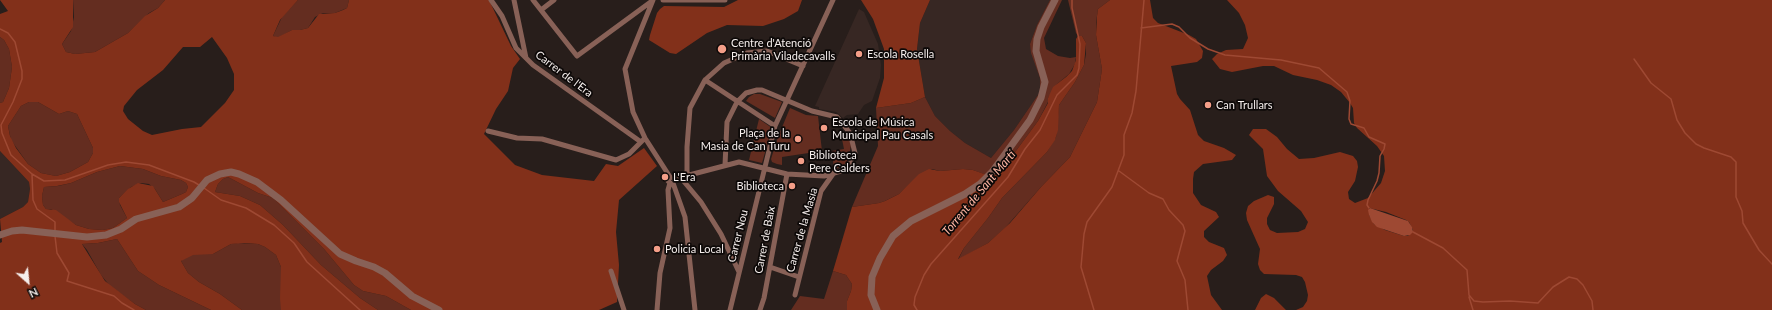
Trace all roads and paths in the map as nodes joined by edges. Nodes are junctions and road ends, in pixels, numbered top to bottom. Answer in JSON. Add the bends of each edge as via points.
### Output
{"nodes":[{"id":1,"x":491,"y":0,"type":"edge"},
{"id":2,"x":514,"y":0,"type":"edge"},
{"id":3,"x":533,"y":0,"type":"edge"},
{"id":4,"x":554,"y":0,"type":"edge"},
{"id":5,"x":653,"y":0,"type":"edge"},
{"id":6,"x":663,"y":0,"type":"edge"},
{"id":7,"x":725,"y":0,"type":"edge"},
{"id":8,"x":833,"y":0,"type":"edge"},
{"id":9,"x":1055,"y":0,"type":"edge"},
{"id":10,"x":541,"y":10,"type":"junction"},
{"id":11,"x":527,"y":59,"type":"junction"},
{"id":12,"x":803,"y":66,"type":"junction"},
{"id":13,"x":705,"y":80,"type":"junction"},
{"id":14,"x":737,"y":102,"type":"junction"},
{"id":15,"x":787,"y":102,"type":"junction"},
{"id":16,"x":776,"y":126,"type":"junction"},
{"id":17,"x":488,"y":131,"type":"dead end"},
{"id":18,"x":643,"y":140,"type":"junction"},
{"id":19,"x":724,"y":165,"type":"junction"},
{"id":20,"x":766,"y":168,"type":"junction"},
{"id":21,"x":787,"y":174,"type":"junction"},
{"id":22,"x":833,"y":174,"type":"junction"},
{"id":23,"x":688,"y":176,"type":"junction"},
{"id":24,"x":681,"y":178,"type":"junction"},
{"id":25,"x":672,"y":181,"type":"junction"},
{"id":26,"x":0,"y":235,"type":"edge"},
{"id":27,"x":770,"y":267,"type":"junction"},
{"id":28,"x":611,"y":271,"type":"dead end"},
{"id":29,"x":739,"y":272,"type":"junction"},
{"id":30,"x":799,"y":277,"type":"junction"},
{"id":31,"x":795,"y":295,"type":"dead end"},
{"id":32,"x":439,"y":310,"type":"edge"},
{"id":33,"x":624,"y":310,"type":"edge"},
{"id":34,"x":657,"y":310,"type":"edge"},
{"id":35,"x":695,"y":310,"type":"edge"},
{"id":36,"x":730,"y":310,"type":"edge"},
{"id":37,"x":760,"y":310,"type":"edge"},
{"id":38,"x":877,"y":310,"type":"edge"}],
"edges":[{"from":1,"to":11,"type":"street","name":"Carrer de l'Era","via":[[502,16],[516,48]]},
{"from":2,"to":11,"type":"street"},
{"from":3,"to":10,"type":"street"},
{"from":4,"to":10,"type":"street"},
{"from":5,"to":10,"type":"street","via":[[577,56]]},
{"from":5,"to":18,"type":"street","via":[[624,69]]},
{"from":6,"to":7,"type":"street"},
{"from":8,"to":12,"type":"street"},
{"from":9,"to":38,"type":"street","via":[[1037,39],[1036,51],[1044,82],[1041,98],[1030,120],[992,172],[980,184],[911,221],[893,236],[872,277],[871,295]]},
{"from":11,"to":18,"type":"street","name":"Carrer de l'Era","via":[[561,86]]},
{"from":12,"to":13,"type":"street","via":[[767,51],[747,52],[724,63]]},
{"from":12,"to":15,"type":"street"},
{"from":13,"to":14,"type":"street"},
{"from":13,"to":23,"type":"street","via":[[690,108]]},
{"from":14,"to":15,"type":"street","via":[[746,93],[762,90]]},
{"from":14,"to":16,"type":"street"},
{"from":14,"to":19,"type":"street","via":[[727,122]]},
{"from":15,"to":16,"type":"street"},
{"from":15,"to":22,"type":"street","via":[[837,117],[844,124],[854,142],[856,153],[849,164]]},
{"from":16,"to":20,"type":"street"},
{"from":17,"to":18,"type":"street","via":[[517,138],[542,139],[616,160],[629,154]]},
{"from":18,"to":25,"type":"street"},
{"from":19,"to":20,"type":"street","via":[[739,162]]},
{"from":19,"to":23,"type":"street"},
{"from":20,"to":21,"type":"street"},
{"from":20,"to":29,"type":"street","name":"Carrer Nou"},
{"from":21,"to":22,"type":"street"},
{"from":21,"to":27,"type":"street","name":"Carrer de Baix"},
{"from":22,"to":30,"type":"street","name":"Carrer de la Masia","via":[[821,191]]},
{"from":23,"to":24,"type":"street"},
{"from":24,"to":25,"type":"street"},
{"from":24,"to":29,"type":"street","via":[[701,202],[721,234]]},
{"from":25,"to":34,"type":"street","via":[[668,190],[670,228],[660,273]]},
{"from":25,"to":35,"type":"street","via":[[685,217]]},
{"from":26,"to":32,"type":"street","via":[[22,230],[87,237],[106,235],[136,219],[179,206],[192,198],[203,184],[214,176],[224,173],[239,174],[257,182],[281,200],[340,254],[379,270],[407,293]]},
{"from":27,"to":30,"type":"street"},
{"from":27,"to":37,"type":"street","name":"Carrer de Baix"},
{"from":28,"to":33,"type":"street"},
{"from":29,"to":36,"type":"street","name":"Carrer Nou"},
{"from":30,"to":31,"type":"street","name":"Carrer de la Masia"}]}
